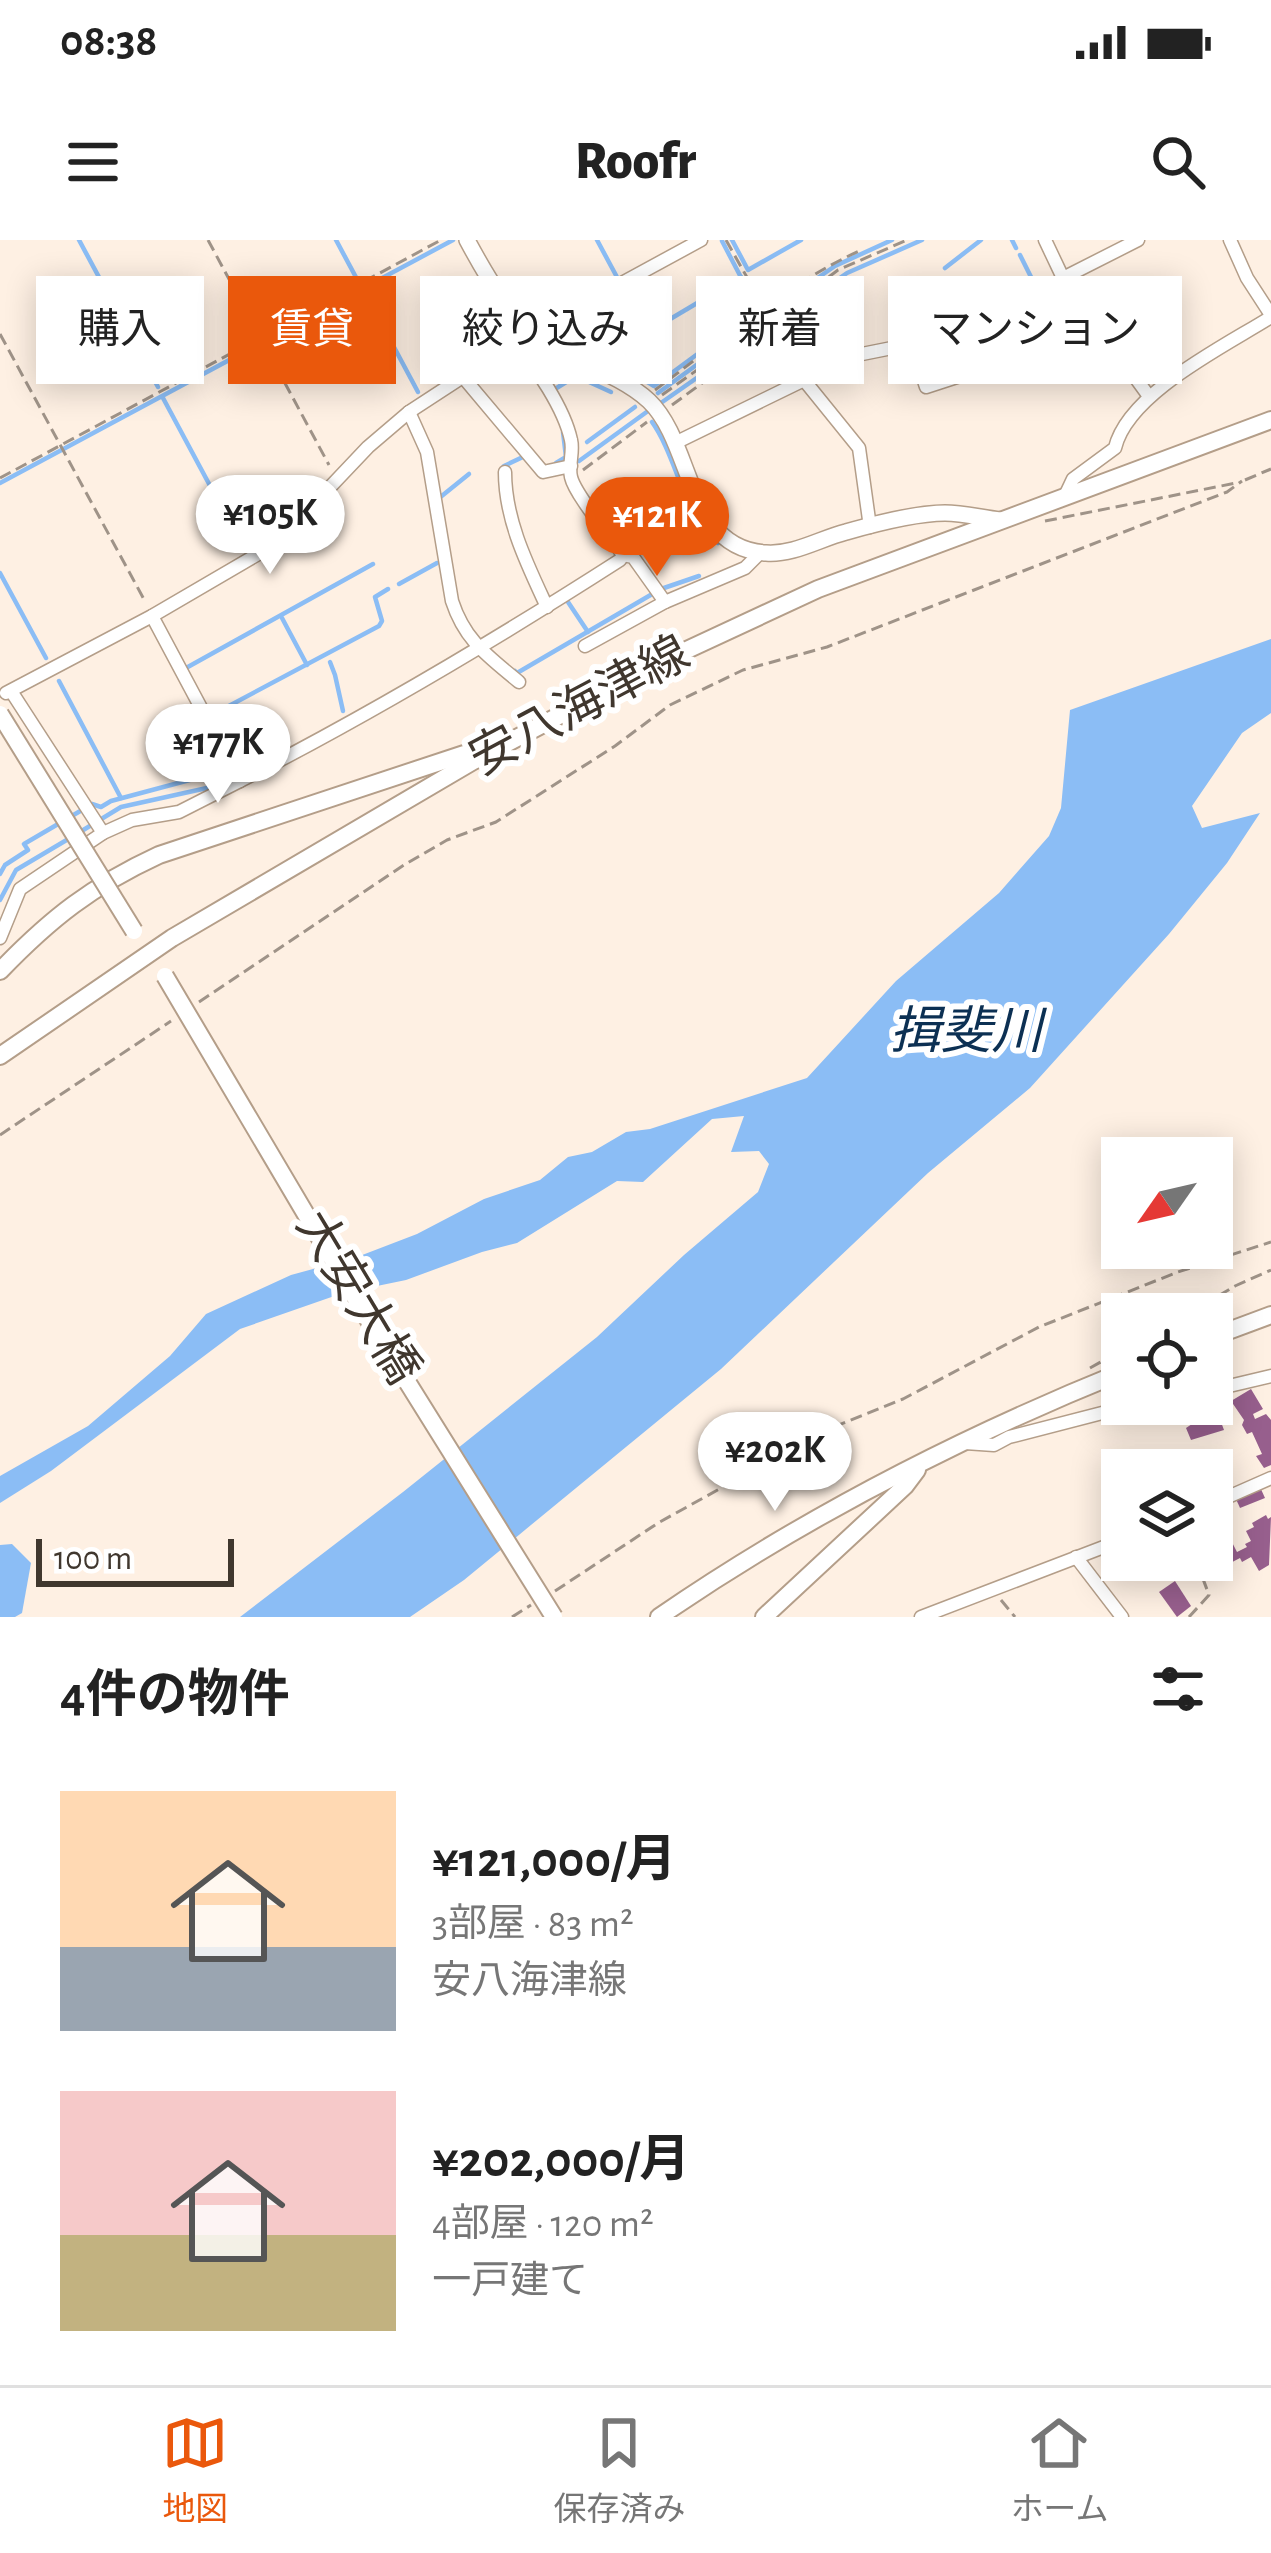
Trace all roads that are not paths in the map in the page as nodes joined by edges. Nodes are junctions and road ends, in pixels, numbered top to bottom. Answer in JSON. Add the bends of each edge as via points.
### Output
{"nodes":[{"id":1,"x":467,"y":240,"type":"edge"},
{"id":2,"x":700,"y":240,"type":"edge"},
{"id":3,"x":1045,"y":240,"type":"edge"},
{"id":4,"x":1138,"y":240,"type":"edge"},
{"id":5,"x":1230,"y":240,"type":"edge"},
{"id":6,"x":487,"y":276,"type":"edge"},
{"id":7,"x":633,"y":276,"type":"edge"},
{"id":8,"x":1062,"y":276,"type":"edge"},
{"id":9,"x":1067,"y":276,"type":"edge"},
{"id":10,"x":1271,"y":316,"type":"edge"},
{"id":11,"x":452,"y":384,"type":"edge"},
{"id":12,"x":469,"y":384,"type":"edge"},
{"id":13,"x":544,"y":384,"type":"edge"},
{"id":14,"x":623,"y":384,"type":"edge"},
{"id":15,"x":789,"y":384,"type":"edge"},
{"id":16,"x":813,"y":384,"type":"edge"},
{"id":17,"x":1140,"y":384,"type":"edge"},
{"id":18,"x":1148,"y":395,"type":"junction"},
{"id":19,"x":409,"y":412,"type":"junction"},
{"id":20,"x":1271,"y":420,"type":"edge"},
{"id":21,"x":675,"y":443,"type":"junction"},
{"id":22,"x":505,"y":472,"type":"dead end"},
{"id":23,"x":572,"y":472,"type":"junction"},
{"id":24,"x":1064,"y":500,"type":"junction"},
{"id":25,"x":1005,"y":520,"type":"junction"},
{"id":26,"x":870,"y":527,"type":"junction"},
{"id":27,"x":760,"y":553,"type":"junction"},
{"id":28,"x":623,"y":555,"type":"junction"},
{"id":29,"x":665,"y":602,"type":"junction"},
{"id":30,"x":547,"y":607,"type":"junction"},
{"id":31,"x":152,"y":616,"type":"junction"},
{"id":32,"x":585,"y":646,"type":"dead end"},
{"id":33,"x":478,"y":648,"type":"junction"},
{"id":34,"x":519,"y":682,"type":"dead end"},
{"id":35,"x":0,"y":714,"type":"edge"},
{"id":36,"x":476,"y":760,"type":"junction"},
{"id":37,"x":239,"y":781,"type":"junction"},
{"id":38,"x":103,"y":832,"type":"junction"},
{"id":39,"x":0,"y":938,"type":"edge"},
{"id":40,"x":149,"y":954,"type":"junction"},
{"id":41,"x":0,"y":970,"type":"edge"},
{"id":42,"x":0,"y":1056,"type":"edge"},
{"id":43,"x":1271,"y":1315,"type":"edge"},
{"id":44,"x":1233,"y":1329,"type":"edge"},
{"id":45,"x":1271,"y":1376,"type":"edge"},
{"id":46,"x":1101,"y":1380,"type":"edge"},
{"id":47,"x":1233,"y":1385,"type":"edge"},
{"id":48,"x":1101,"y":1413,"type":"edge"},
{"id":49,"x":963,"y":1443,"type":"junction"},
{"id":50,"x":921,"y":1464,"type":"junction"},
{"id":51,"x":1271,"y":1478,"type":"edge"},
{"id":52,"x":1233,"y":1495,"type":"edge"},
{"id":53,"x":1101,"y":1548,"type":"edge"},
{"id":54,"x":1076,"y":1557,"type":"junction"},
{"id":55,"x":554,"y":1617,"type":"edge"},
{"id":56,"x":659,"y":1617,"type":"edge"},
{"id":57,"x":764,"y":1617,"type":"edge"},
{"id":58,"x":921,"y":1617,"type":"edge"},
{"id":59,"x":1122,"y":1617,"type":"edge"}],
"edges":[{"from":1,"to":6,"type":"street"},
{"from":2,"to":7,"type":"street"},
{"from":3,"to":8,"type":"street"},
{"from":4,"to":9,"type":"street"},
{"from":5,"to":10,"type":"street"},
{"from":10,"to":18,"type":"street"},
{"from":11,"to":19,"type":"street"},
{"from":12,"to":23,"type":"street","via":[[543,472]]},
{"from":13,"to":23,"type":"street","via":[[572,441]]},
{"from":14,"to":21,"type":"street","via":[[656,405]]},
{"from":15,"to":21,"type":"street"},
{"from":16,"to":26,"type":"street","via":[[859,448]]},
{"from":17,"to":18,"type":"street"},
{"from":18,"to":24,"type":"street","via":[[1115,448],[1073,479]]},
{"from":19,"to":31,"type":"street","via":[[277,543]]},
{"from":19,"to":33,"type":"street","via":[[428,452],[452,601]]},
{"from":20,"to":24,"type":"main road","name":"安八海津線"},
{"from":21,"to":27,"type":"street","via":[[714,527]]},
{"from":22,"to":30,"type":"street","via":[[505,500]]},
{"from":23,"to":28,"type":"street"},
{"from":24,"to":25,"type":"main road","name":"安八海津線"},
{"from":25,"to":26,"type":"street","via":[[943,513]]},
{"from":25,"to":36,"type":"main road","name":"安八海津線","via":[[818,590]]},
{"from":26,"to":27,"type":"street"},
{"from":27,"to":29,"type":"street","via":[[746,568]]},
{"from":28,"to":29,"type":"street","via":[[633,557]]},
{"from":28,"to":30,"type":"street"},
{"from":29,"to":32,"type":"street"},
{"from":30,"to":33,"type":"street"},
{"from":31,"to":37,"type":"street"},
{"from":31,"to":38,"type":"street","via":[[9,692]]},
{"from":33,"to":34,"type":"street"},
{"from":33,"to":37,"type":"street"},
{"from":35,"to":40,"type":"main road","name":"大安大橋","bridge":true},
{"from":36,"to":40,"type":"main road","name":"安八海津線"},
{"from":36,"to":41,"type":"main road","via":[[464,754],[159,855],[71,905]]},
{"from":37,"to":38,"type":"street","via":[[179,812]]},
{"from":38,"to":39,"type":"street","via":[[20,890]]},
{"from":40,"to":42,"type":"main road","name":"安八海津線"},
{"from":40,"to":55,"type":"main road","name":"大安大橋","bridge":true},
{"from":43,"to":44,"type":"main road"},
{"from":45,"to":47,"type":"street"},
{"from":46,"to":49,"type":"main road"},
{"from":48,"to":49,"type":"street","via":[[994,1445]]},
{"from":49,"to":50,"type":"main road"},
{"from":50,"to":56,"type":"main road"},
{"from":50,"to":57,"type":"main road"},
{"from":51,"to":52,"type":"street"},
{"from":53,"to":54,"type":"street"},
{"from":54,"to":58,"type":"street"},
{"from":54,"to":59,"type":"street"}]}
